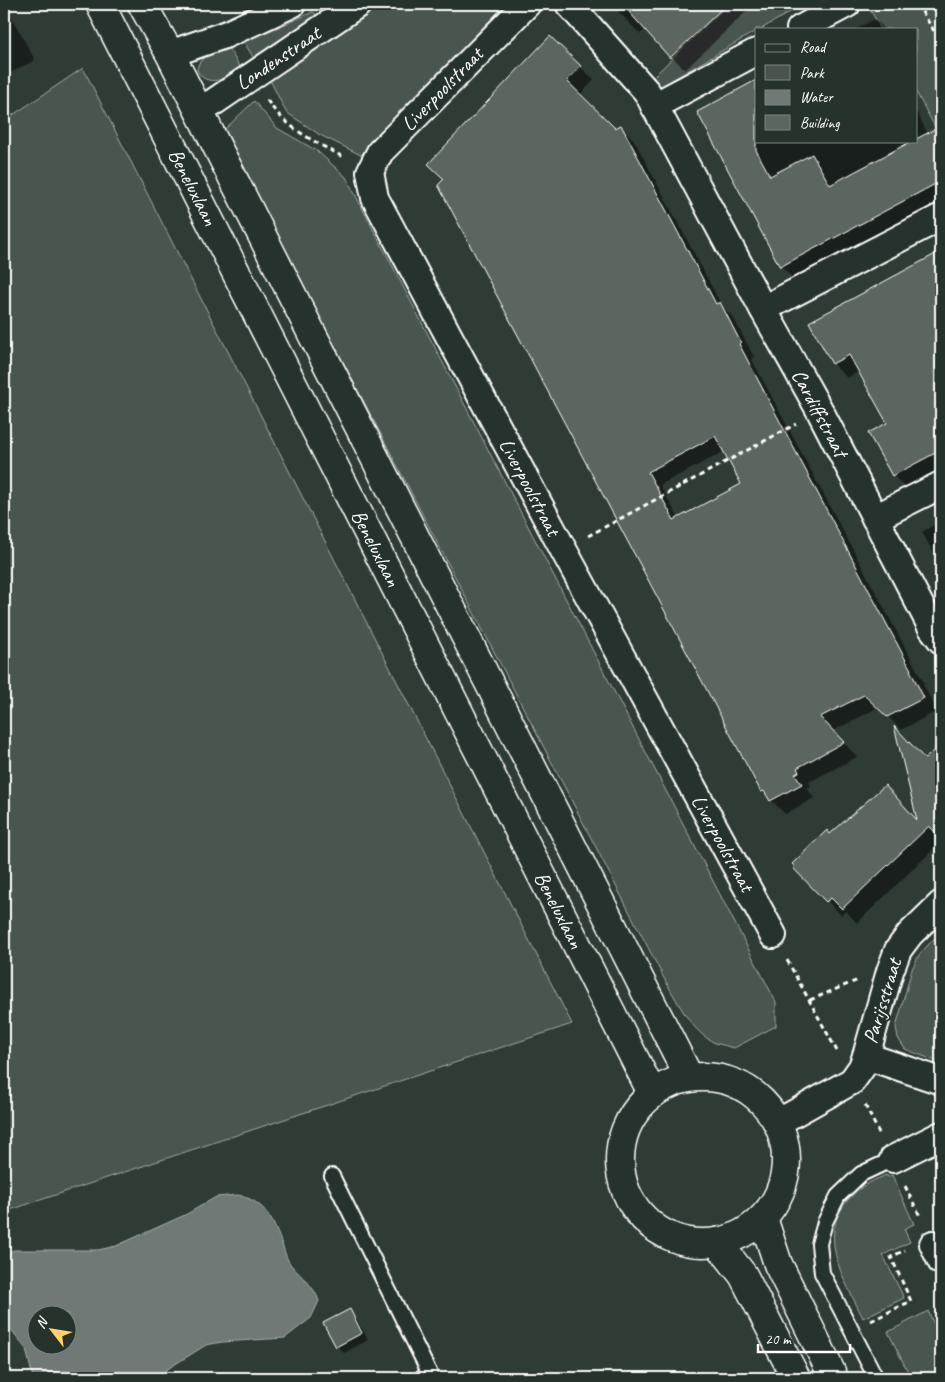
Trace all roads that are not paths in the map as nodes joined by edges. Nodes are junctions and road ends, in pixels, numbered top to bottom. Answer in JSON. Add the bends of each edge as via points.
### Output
{"nodes":[{"id":1,"x":100,"y":4,"type":"edge"},
{"id":2,"x":142,"y":4,"type":"edge"},
{"id":3,"x":292,"y":4,"type":"edge"},
{"id":4,"x":358,"y":4,"type":"edge"},
{"id":5,"x":527,"y":4,"type":"edge"},
{"id":6,"x":569,"y":4,"type":"edge"},
{"id":7,"x":847,"y":4,"type":"edge"},
{"id":8,"x":802,"y":28,"type":"edge"},
{"id":9,"x":755,"y":53,"type":"edge"},
{"id":10,"x":170,"y":54,"type":"junction"},
{"id":11,"x":654,"y":106,"type":"junction"},
{"id":12,"x":199,"y":112,"type":"junction"},
{"id":13,"x":941,"y":217,"type":"edge"},
{"id":14,"x":762,"y":309,"type":"junction"},
{"id":15,"x":941,"y":485,"type":"edge"},
{"id":16,"x":876,"y":518,"type":"junction"},
{"id":17,"x":941,"y":640,"type":"edge"},
{"id":18,"x":941,"y":904,"type":"edge"},
{"id":19,"x":773,"y":935,"type":"road end"},
{"id":20,"x":866,"y":1056,"type":"junction"},
{"id":21,"x":689,"y":1077,"type":"junction"},
{"id":22,"x":941,"y":1081,"type":"edge"},
{"id":23,"x":652,"y":1093,"type":"junction"},
{"id":24,"x":778,"y":1123,"type":"junction"},
{"id":25,"x":941,"y":1136,"type":"edge"},
{"id":26,"x":892,"y":1159,"type":"joint"},
{"id":27,"x":332,"y":1176,"type":"dead end"},
{"id":28,"x":763,"y":1218,"type":"junction"},
{"id":29,"x":717,"y":1242,"type":"junction"},
{"id":30,"x":428,"y":1377,"type":"edge"},
{"id":31,"x":796,"y":1378,"type":"edge"},
{"id":32,"x":834,"y":1378,"type":"edge"},
{"id":33,"x":876,"y":1378,"type":"edge"}],
"edges":[{"from":1,"to":23,"type":"street","name":"Beneluxlaan"},
{"from":2,"to":10,"type":"street","name":"Beneluxlaan"},
{"from":3,"to":10,"type":"street","name":"Londenstraat","via":[[227,34]]},
{"from":4,"to":12,"type":"street","name":"Londenstraat"},
{"from":5,"to":19,"type":"street","name":"Liverpoolstraat","via":[[380,152],[370,172],[375,198]]},
{"from":6,"to":11,"type":"street","name":"Cardiffstraat","via":[[646,92]]},
{"from":7,"to":8,"type":"street"},
{"from":9,"to":11,"type":"street"},
{"from":10,"to":12,"type":"street","name":"Beneluxlaan"},
{"from":11,"to":14,"type":"street","name":"Cardiffstraat"},
{"from":12,"to":21,"type":"street","name":"Beneluxlaan"},
{"from":13,"to":14,"type":"street"},
{"from":14,"to":16,"type":"street","name":"Cardiffstraat"},
{"from":15,"to":16,"type":"street"},
{"from":16,"to":17,"type":"street","name":"Cardiffstraat"},
{"from":18,"to":20,"type":"street","name":"Parijsstraat","via":[[898,950]]},
{"from":20,"to":22,"type":"street"},
{"from":20,"to":24,"type":"street","name":"Parijsstraat","via":[[852,1081]]},
{"from":21,"to":23,"type":"street"},
{"from":21,"to":24,"type":"street","via":[[718,1078],[744,1087],[772,1113]]},
{"from":23,"to":29,"type":"street","via":[[632,1116],[620,1146],[620,1175],[625,1192],[641,1217],[657,1230],[684,1242]]},
{"from":24,"to":28,"type":"street","via":[[785,1147],[785,1174],[771,1208]]},
{"from":25,"to":26,"type":"street"},
{"from":26,"to":33,"type":"lane","via":[[861,1174],[838,1196],[825,1222],[819,1244],[822,1273]]},
{"from":27,"to":30,"type":"lane"},
{"from":28,"to":29,"type":"street","via":[[754,1226]]},
{"from":28,"to":32,"type":"street","via":[[778,1264]]},
{"from":29,"to":31,"type":"street","via":[[743,1276]]}]}
